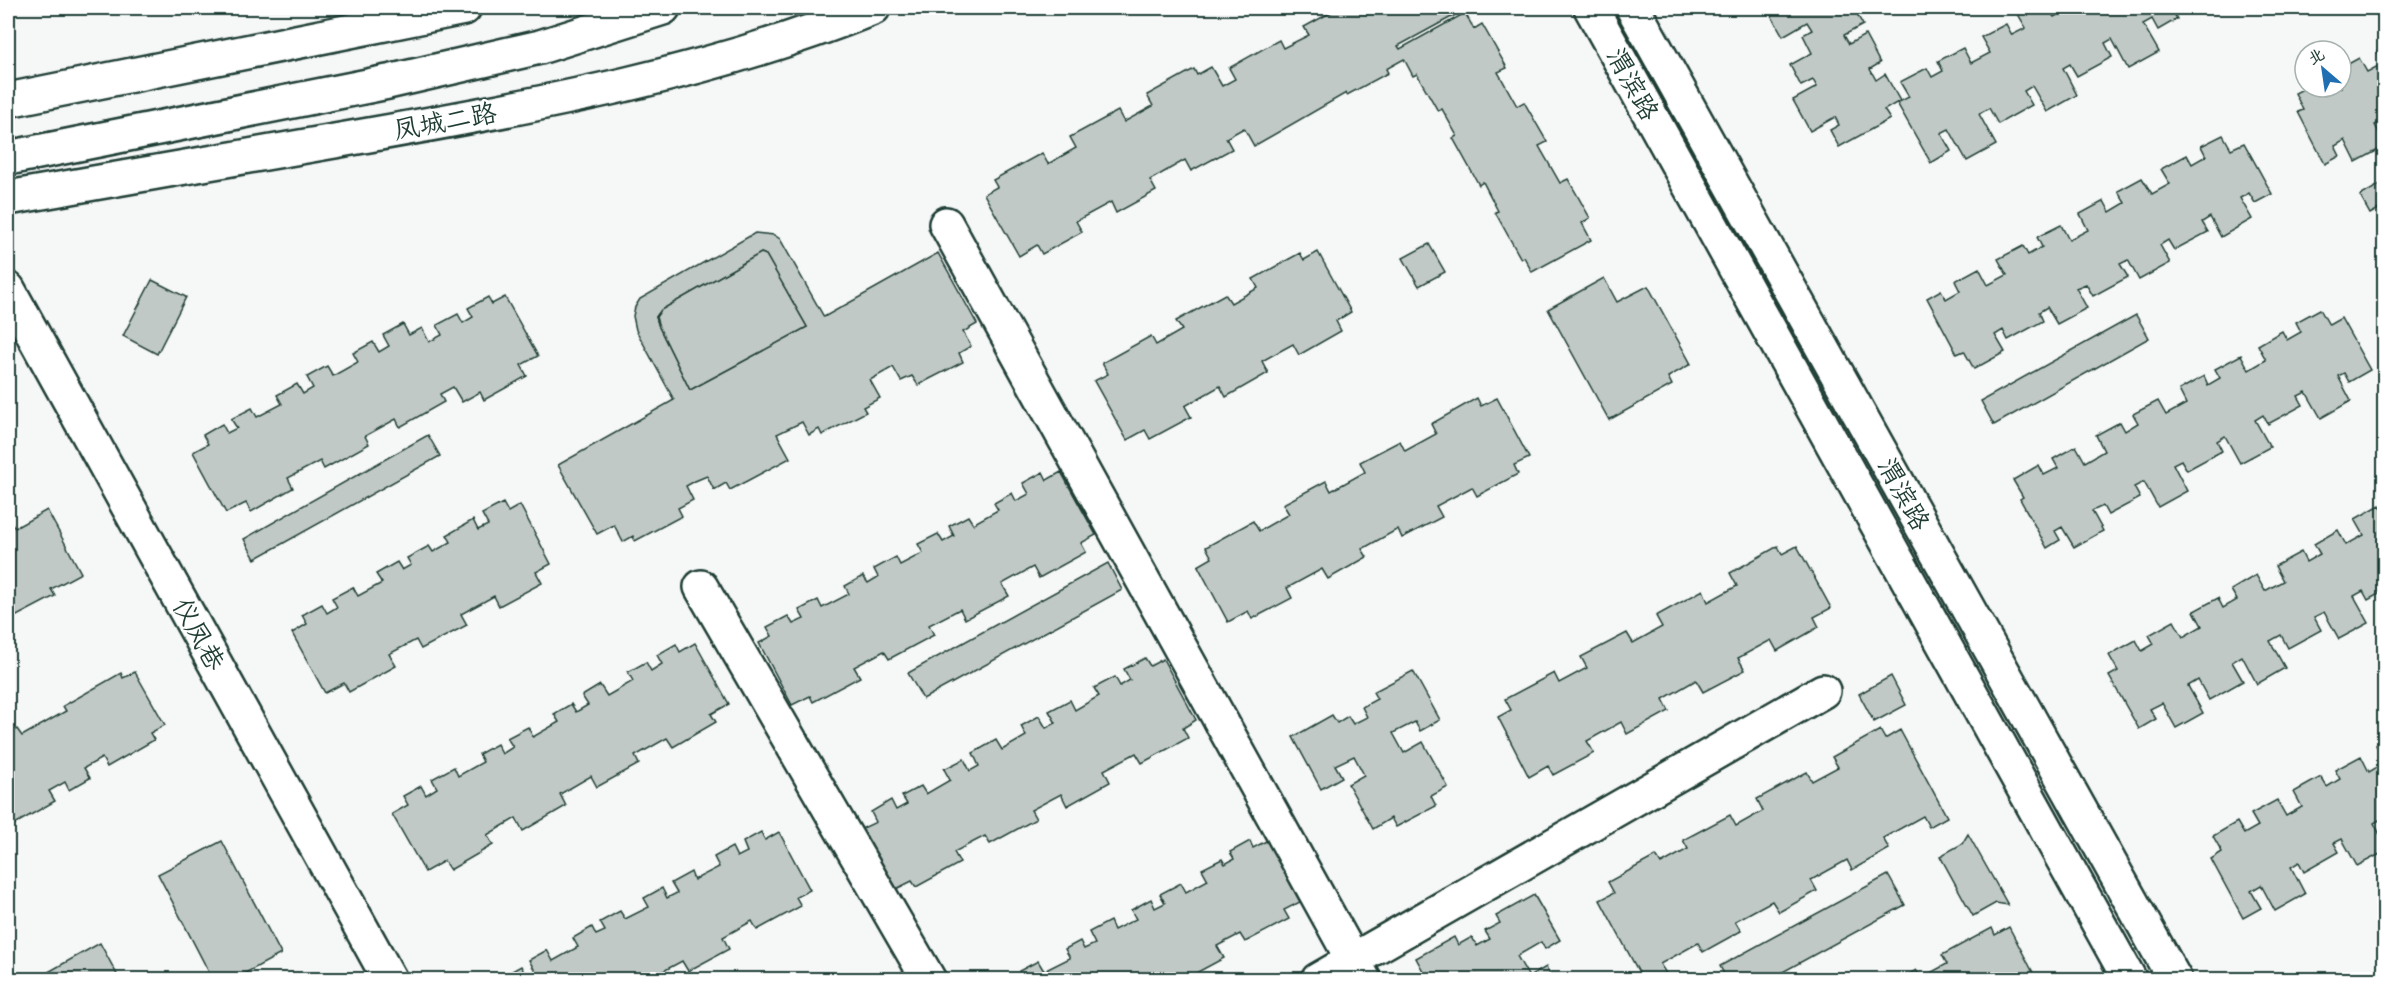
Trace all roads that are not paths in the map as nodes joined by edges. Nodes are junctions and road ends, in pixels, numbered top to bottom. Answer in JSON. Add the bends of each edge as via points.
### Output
{"nodes":[{"id":1,"x":464,"y":8,"type":"edge"},
{"id":2,"x":663,"y":8,"type":"edge"},
{"id":3,"x":873,"y":8,"type":"edge"},
{"id":4,"x":1591,"y":8,"type":"edge"},
{"id":5,"x":1633,"y":8,"type":"edge"},
{"id":6,"x":8,"y":100,"type":"edge"},
{"id":7,"x":8,"y":158,"type":"edge"},
{"id":8,"x":8,"y":198,"type":"edge"},
{"id":9,"x":946,"y":224,"type":"dead end"},
{"id":10,"x":8,"y":289,"type":"edge"},
{"id":11,"x":701,"y":587,"type":"dead end"},
{"id":12,"x":1823,"y":691,"type":"dead end"},
{"id":13,"x":1358,"y":969,"type":"edge"},
{"id":14,"x":390,"y":980,"type":"edge"},
{"id":15,"x":929,"y":980,"type":"edge"},
{"id":16,"x":1318,"y":980,"type":"edge"},
{"id":17,"x":2130,"y":980,"type":"edge"},
{"id":18,"x":2175,"y":980,"type":"edge"}],
"edges":[{"from":1,"to":6,"type":"street"},
{"from":2,"to":7,"type":"street","name":"凤城二路","via":[[516,53]]},
{"from":3,"to":8,"type":"street","name":"凤城二路","via":[[765,47],[533,105]]},
{"from":4,"to":17,"type":"street","name":"渭滨路"},
{"from":5,"to":18,"type":"street","name":"渭滨路"},
{"from":9,"to":13,"type":"street"},
{"from":10,"to":14,"type":"street","name":"仪凤巷"},
{"from":11,"to":15,"type":"street"},
{"from":12,"to":13,"type":"street"},
{"from":13,"to":16,"type":"street"}]}
